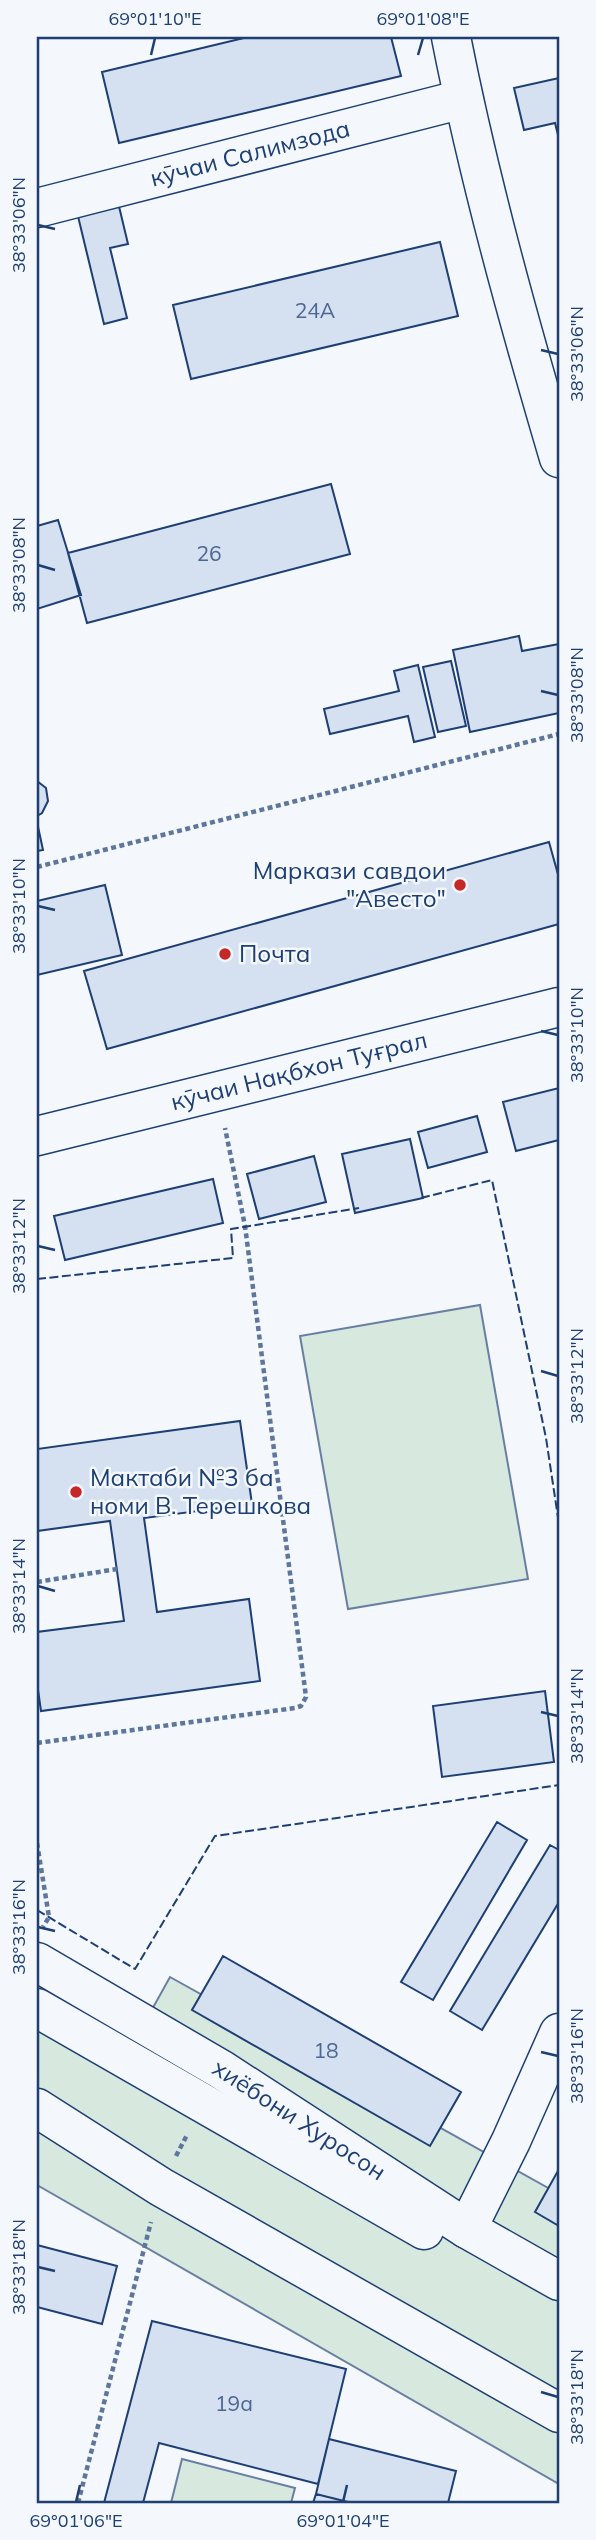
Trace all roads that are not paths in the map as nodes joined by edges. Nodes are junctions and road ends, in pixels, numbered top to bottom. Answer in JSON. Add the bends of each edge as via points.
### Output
{"nodes":[{"id":1,"x":451,"y":37,"type":"edge"},
{"id":2,"x":463,"y":99,"type":"junction"},
{"id":3,"x":37,"y":208,"type":"edge"},
{"id":4,"x":546,"y":365,"type":"edge"},
{"id":5,"x":559,"y":458,"type":"edge"},
{"id":6,"x":559,"y":1007,"type":"edge"},
{"id":7,"x":38,"y":1131,"type":"edge"},
{"id":8,"x":37,"y":1962,"type":"edge"},
{"id":9,"x":37,"y":2008,"type":"edge"},
{"id":10,"x":559,"y":2033,"type":"edge"},
{"id":11,"x":37,"y":2108,"type":"edge"},
{"id":12,"x":467,"y":2230,"type":"junction"},
{"id":13,"x":559,"y":2281,"type":"edge"},
{"id":14,"x":559,"y":2308,"type":"edge"},
{"id":15,"x":559,"y":2413,"type":"edge"}],
"edges":[{"from":1,"to":2,"type":"street"},
{"from":2,"to":3,"type":"street","name":"кӯчаи Салимзода"},
{"from":2,"to":4,"type":"street"},
{"from":4,"to":5,"type":"street"},
{"from":6,"to":7,"type":"street","name":"кӯчаи Нақбхон Туғрал"},
{"from":8,"to":12,"type":"street","name":"хиёбони Хуросон","via":[[222,2070]]},
{"from":9,"to":14,"type":"street"},
{"from":10,"to":12,"type":"street"},
{"from":11,"to":15,"type":"street","via":[[161,2187]]},
{"from":12,"to":13,"type":"street","name":"хиёбони Хуросон"}]}
